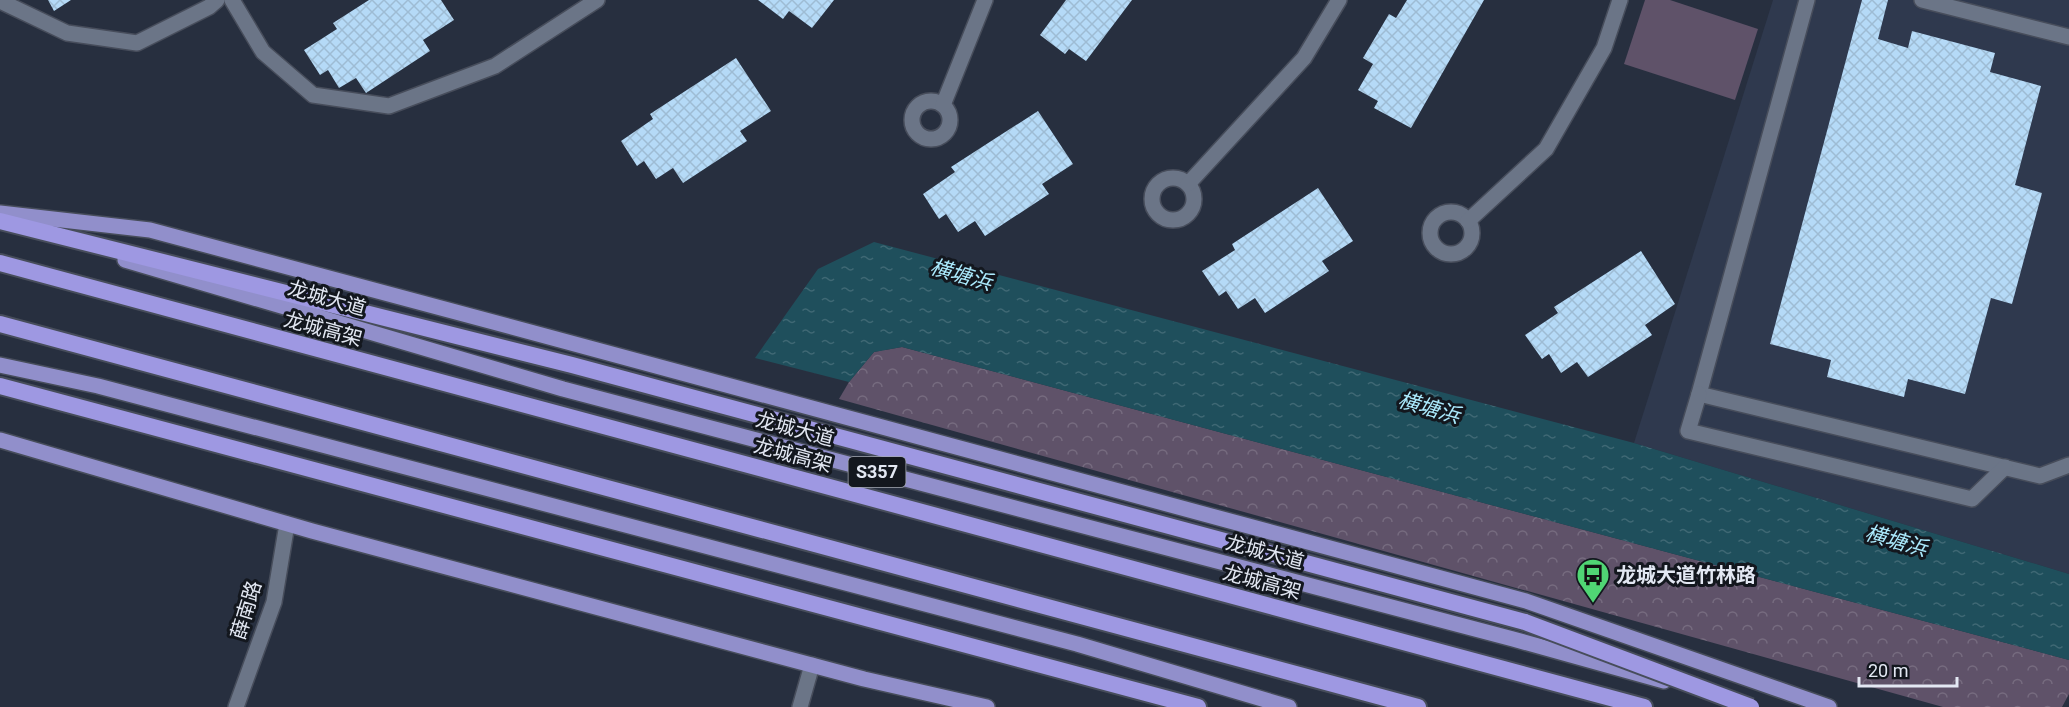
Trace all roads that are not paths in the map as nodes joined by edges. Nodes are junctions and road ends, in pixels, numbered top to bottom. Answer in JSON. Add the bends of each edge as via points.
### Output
{"nodes":[{"id":1,"x":217,"y":0,"type":"edge"},
{"id":2,"x":232,"y":0,"type":"edge"},
{"id":3,"x":597,"y":0,"type":"edge"},
{"id":4,"x":985,"y":0,"type":"edge"},
{"id":5,"x":1339,"y":0,"type":"edge"},
{"id":6,"x":1620,"y":0,"type":"edge"},
{"id":7,"x":1807,"y":0,"type":"edge"},
{"id":8,"x":1922,"y":0,"type":"edge"},
{"id":9,"x":0,"y":1,"type":"edge"},
{"id":10,"x":2069,"y":37,"type":"edge"},
{"id":11,"x":942,"y":105,"type":"dead end"},
{"id":12,"x":1188,"y":184,"type":"dead end"},
{"id":13,"x":0,"y":213,"type":"edge"},
{"id":14,"x":1468,"y":221,"type":"dead end"},
{"id":15,"x":0,"y":222,"type":"edge"},
{"id":16,"x":0,"y":263,"type":"edge"},
{"id":17,"x":0,"y":324,"type":"edge"},
{"id":18,"x":0,"y":365,"type":"edge"},
{"id":19,"x":0,"y":386,"type":"edge"},
{"id":20,"x":1699,"y":394,"type":"junction"},
{"id":21,"x":0,"y":440,"type":"edge"},
{"id":22,"x":2069,"y":465,"type":"edge"},
{"id":23,"x":2006,"y":467,"type":"junction"},
{"id":24,"x":287,"y":524,"type":"junction"},
{"id":25,"x":812,"y":665,"type":"junction"},
{"id":26,"x":236,"y":707,"type":"edge"},
{"id":27,"x":800,"y":707,"type":"edge"},
{"id":28,"x":987,"y":707,"type":"edge"},
{"id":29,"x":1198,"y":707,"type":"edge"},
{"id":30,"x":1289,"y":707,"type":"edge"},
{"id":31,"x":1418,"y":707,"type":"edge"},
{"id":32,"x":1644,"y":707,"type":"edge"},
{"id":33,"x":1751,"y":707,"type":"edge"},
{"id":34,"x":1757,"y":707,"type":"edge"},
{"id":35,"x":1829,"y":707,"type":"edge"}],
"edges":[{"from":1,"to":9,"type":"street","via":[[137,43],[68,33]]},
{"from":2,"to":3,"type":"street","via":[[263,52],[314,95],[389,105],[495,66]]},
{"from":4,"to":11,"type":"street"},
{"from":5,"to":12,"type":"street","via":[[1304,58]]},
{"from":6,"to":14,"type":"street","via":[[1604,48],[1546,149]]},
{"from":7,"to":20,"type":"street"},
{"from":8,"to":10,"type":"street"},
{"from":13,"to":35,"type":"main road","via":[[150,230],[581,345],[1526,601]]},
{"from":15,"to":33,"type":"highway","bridge":true,"via":[[572,365],[1525,622]]},
{"from":15,"to":34,"type":"main road","name":"龙城大道","number":"S357","via":[[563,389]]},
{"from":16,"to":32,"type":"highway","name":"龙城高架"},
{"from":17,"to":31,"type":"highway"},
{"from":18,"to":30,"type":"main road","via":[[98,386],[1077,644]]},
{"from":19,"to":29,"type":"highway"},
{"from":20,"to":23,"type":"street"},
{"from":20,"to":23,"type":"street","via":[[1688,431],[1960,497],[1972,499]]},
{"from":21,"to":24,"type":"main road"},
{"from":22,"to":23,"type":"street","via":[[2040,476]]},
{"from":24,"to":25,"type":"main road"},
{"from":24,"to":26,"type":"street","name":"薛南路","via":[[274,602]]},
{"from":25,"to":27,"type":"street"},
{"from":25,"to":28,"type":"main road"}]}
